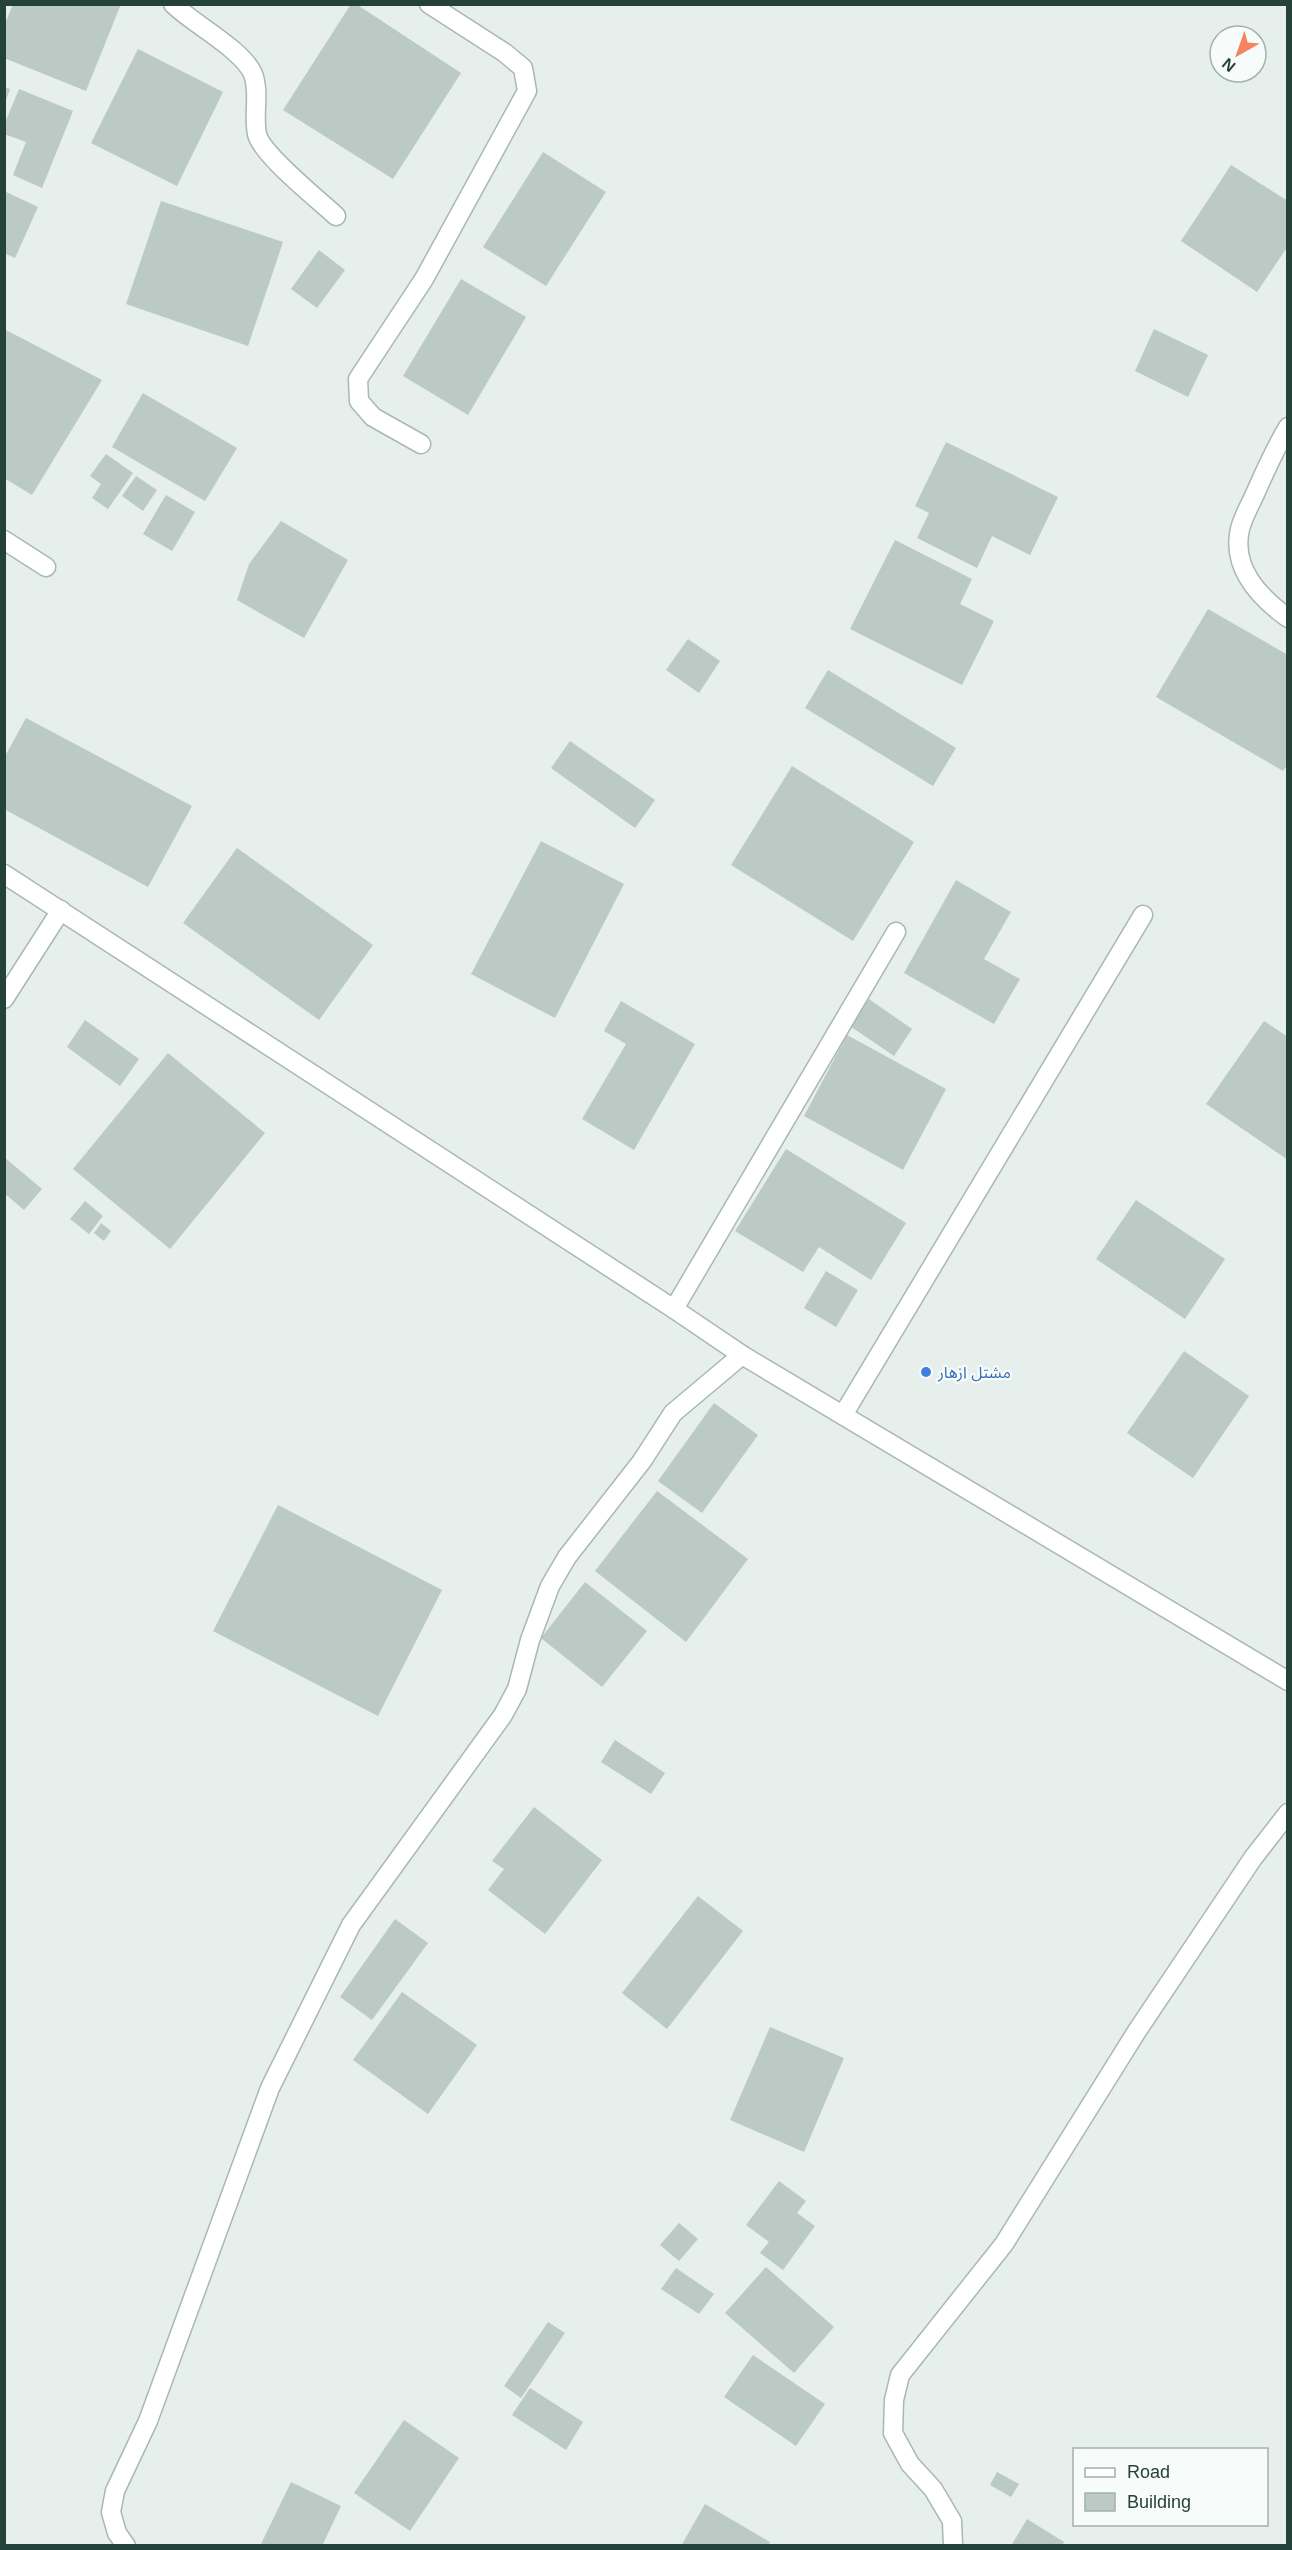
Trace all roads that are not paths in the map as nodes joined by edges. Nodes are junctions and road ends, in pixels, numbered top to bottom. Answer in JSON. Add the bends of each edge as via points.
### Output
{"nodes":[{"id":1,"x":173,"y":4,"type":"edge"},
{"id":2,"x":429,"y":4,"type":"edge"},
{"id":3,"x":336,"y":216,"type":"dead end"},
{"id":4,"x":1287,"y":427,"type":"edge"},
{"id":5,"x":421,"y":444,"type":"dead end"},
{"id":6,"x":4,"y":540,"type":"edge"},
{"id":7,"x":46,"y":567,"type":"dead end"},
{"id":8,"x":1287,"y":618,"type":"edge"},
{"id":9,"x":4,"y":874,"type":"edge"},
{"id":10,"x":61,"y":910,"type":"junction"},
{"id":11,"x":1143,"y":915,"type":"dead end"},
{"id":12,"x":896,"y":932,"type":"dead end"},
{"id":13,"x":4,"y":999,"type":"edge"},
{"id":14,"x":674,"y":1309,"type":"junction"},
{"id":15,"x":742,"y":1355,"type":"junction"},
{"id":16,"x":843,"y":1415,"type":"junction"},
{"id":17,"x":1287,"y":1681,"type":"edge"},
{"id":18,"x":1287,"y":1813,"type":"edge"},
{"id":19,"x":126,"y":2546,"type":"edge"},
{"id":20,"x":952,"y":2546,"type":"edge"}],
"edges":[{"from":1,"to":3,"type":"street","via":[[216,37],[253,74],[258,136],[288,173]]},
{"from":2,"to":5,"type":"street","via":[[523,68],[527,92],[424,279],[358,379],[359,401],[373,417]]},
{"from":4,"to":8,"type":"street","via":[[1245,515],[1239,547],[1244,573],[1259,594]]},
{"from":6,"to":7,"type":"street"},
{"from":9,"to":10,"type":"street"},
{"from":10,"to":13,"type":"street"},
{"from":10,"to":14,"type":"street"},
{"from":11,"to":16,"type":"street"},
{"from":12,"to":14,"type":"street"},
{"from":14,"to":15,"type":"street"},
{"from":15,"to":16,"type":"street"},
{"from":15,"to":19,"type":"street","via":[[672,1413],[642,1461],[567,1557],[550,1587],[517,1689],[503,1715],[351,1925],[270,2088],[148,2421],[115,2491],[111,2512]]},
{"from":16,"to":17,"type":"street"},
{"from":18,"to":20,"type":"street","via":[[1137,2031],[1004,2244],[900,2375],[893,2433],[910,2464],[933,2489],[952,2521]]}]}
